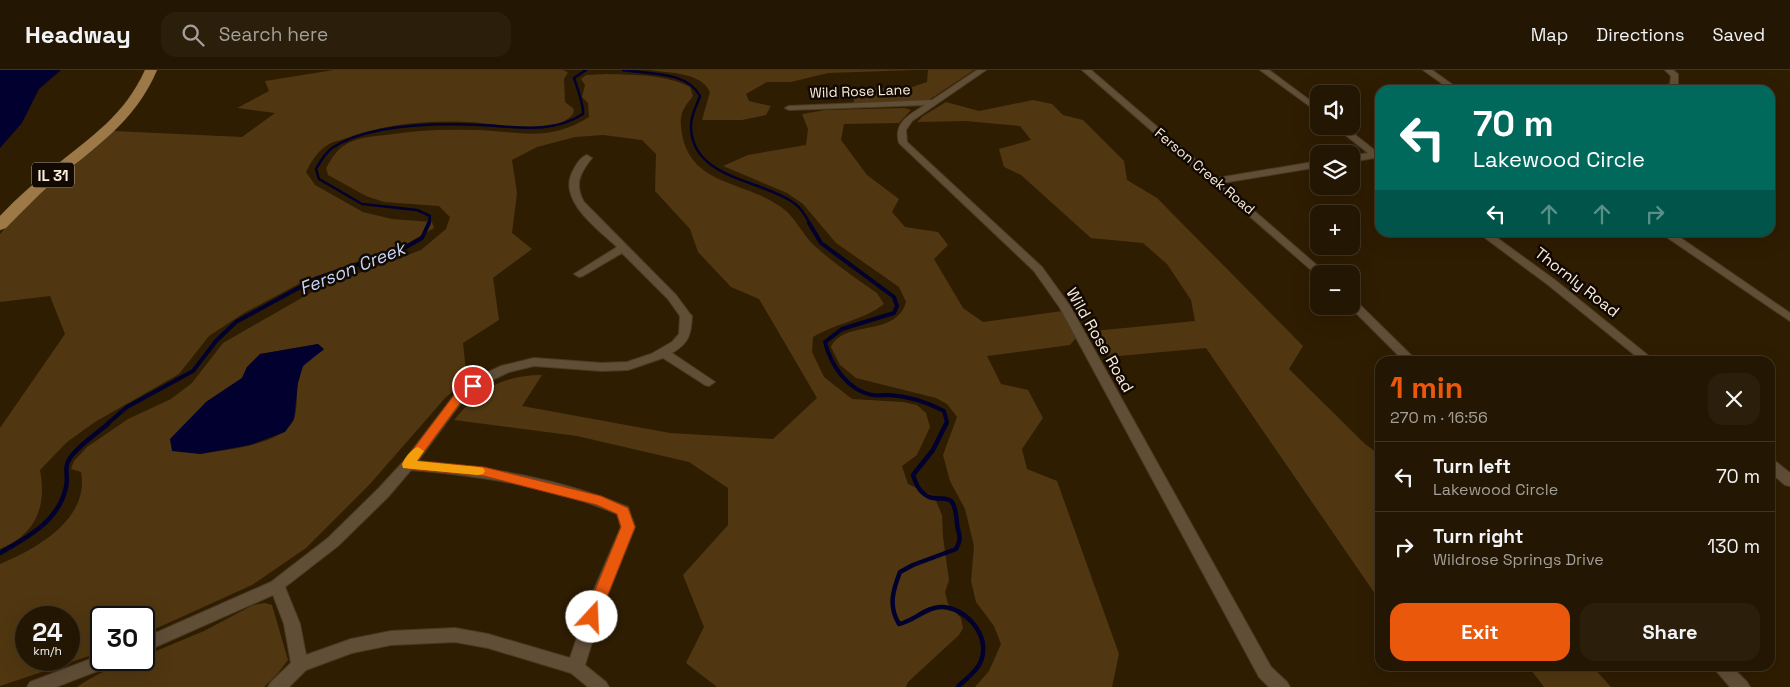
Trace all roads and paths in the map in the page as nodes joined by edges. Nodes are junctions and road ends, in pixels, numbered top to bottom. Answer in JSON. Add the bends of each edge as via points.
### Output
{"nodes":[{"id":1,"x":151,"y":70,"type":"edge"},
{"id":2,"x":982,"y":70,"type":"edge"},
{"id":3,"x":1086,"y":70,"type":"edge"},
{"id":4,"x":1264,"y":70,"type":"edge"},
{"id":5,"x":1427,"y":70,"type":"edge"},
{"id":6,"x":1669,"y":70,"type":"edge"},
{"id":7,"x":1449,"y":85,"type":"edge"},
{"id":8,"x":1674,"y":85,"type":"edge"},
{"id":9,"x":932,"y":102,"type":"junction"},
{"id":10,"x":1310,"y":104,"type":"edge"},
{"id":11,"x":790,"y":108,"type":"dead end"},
{"id":12,"x":1351,"y":135,"type":"edge"},
{"id":13,"x":1375,"y":152,"type":"edge"},
{"id":14,"x":1375,"y":156,"type":"edge"},
{"id":15,"x":587,"y":158,"type":"dead end"},
{"id":16,"x":1360,"y":158,"type":"edge"},
{"id":17,"x":1310,"y":165,"type":"edge"},
{"id":18,"x":1215,"y":181,"type":"junction"},
{"id":19,"x":0,"y":225,"type":"edge"},
{"id":20,"x":1489,"y":237,"type":"edge"},
{"id":21,"x":1671,"y":237,"type":"edge"},
{"id":22,"x":623,"y":248,"type":"junction"},
{"id":23,"x":1312,"y":265,"type":"edge"},
{"id":24,"x":579,"y":274,"type":"dead end"},
{"id":25,"x":1360,"y":311,"type":"edge"},
{"id":26,"x":1790,"y":318,"type":"edge"},
{"id":27,"x":664,"y":353,"type":"junction"},
{"id":28,"x":1406,"y":356,"type":"edge"},
{"id":29,"x":1643,"y":356,"type":"edge"},
{"id":30,"x":709,"y":382,"type":"dead end"},
{"id":31,"x":408,"y":464,"type":"junction"},
{"id":32,"x":1775,"y":468,"type":"edge"},
{"id":33,"x":1790,"y":481,"type":"edge"},
{"id":34,"x":277,"y":586,"type":"junction"},
{"id":35,"x":155,"y":640,"type":"edge"},
{"id":36,"x":300,"y":665,"type":"junction"},
{"id":37,"x":576,"y":667,"type":"junction"},
{"id":38,"x":90,"y":668,"type":"edge"},
{"id":39,"x":1725,"y":671,"type":"edge"},
{"id":40,"x":54,"y":684,"type":"edge"},
{"id":41,"x":36,"y":687,"type":"edge"},
{"id":42,"x":277,"y":687,"type":"edge"},
{"id":43,"x":600,"y":687,"type":"edge"},
{"id":44,"x":1281,"y":687,"type":"edge"},
{"id":45,"x":1741,"y":687,"type":"edge"}],
"edges":[{"from":1,"to":19,"type":"main road","number":"IL 31","via":[[139,97],[110,129],[45,181]]},
{"from":2,"to":9,"type":"street","name":"Wild Rose Road"},
{"from":3,"to":18,"type":"street","name":"Ferson Creek Road"},
{"from":4,"to":10,"type":"street"},
{"from":5,"to":7,"type":"street"},
{"from":6,"to":8,"type":"street","via":[[1675,76]]},
{"from":9,"to":11,"type":"street","name":"Wild Rose Lane"},
{"from":9,"to":44,"type":"street","name":"Wild Rose Road","via":[[903,127],[900,135],[903,143],[1032,262],[1066,308],[1265,672]]},
{"from":12,"to":13,"type":"street"},
{"from":14,"to":16,"type":"street"},
{"from":15,"to":22,"type":"street","via":[[575,173],[573,191]]},
{"from":17,"to":18,"type":"street"},
{"from":18,"to":23,"type":"street","name":"Ferson Creek Road"},
{"from":20,"to":29,"type":"street","name":"Thornly Road"},
{"from":21,"to":26,"type":"street"},
{"from":22,"to":24,"type":"street"},
{"from":22,"to":27,"type":"street","via":[[672,296],[686,316],[685,334]]},
{"from":25,"to":28,"type":"street"},
{"from":27,"to":30,"type":"street"},
{"from":27,"to":31,"type":"street","via":[[628,366],[534,362],[505,369],[462,393]]},
{"from":31,"to":34,"type":"street","via":[[333,542]]},
{"from":31,"to":37,"type":"street","via":[[484,472],[601,501],[623,511],[628,527],[597,601]]},
{"from":32,"to":33,"type":"street"},
{"from":34,"to":35,"type":"street"},
{"from":34,"to":36,"type":"street","via":[[292,624]]},
{"from":36,"to":37,"type":"street","via":[[351,646],[391,638],[455,636],[488,641]]},
{"from":36,"to":42,"type":"street"},
{"from":37,"to":43,"type":"street"},
{"from":38,"to":40,"type":"street"},
{"from":39,"to":45,"type":"street"},
{"from":40,"to":41,"type":"street"}]}
